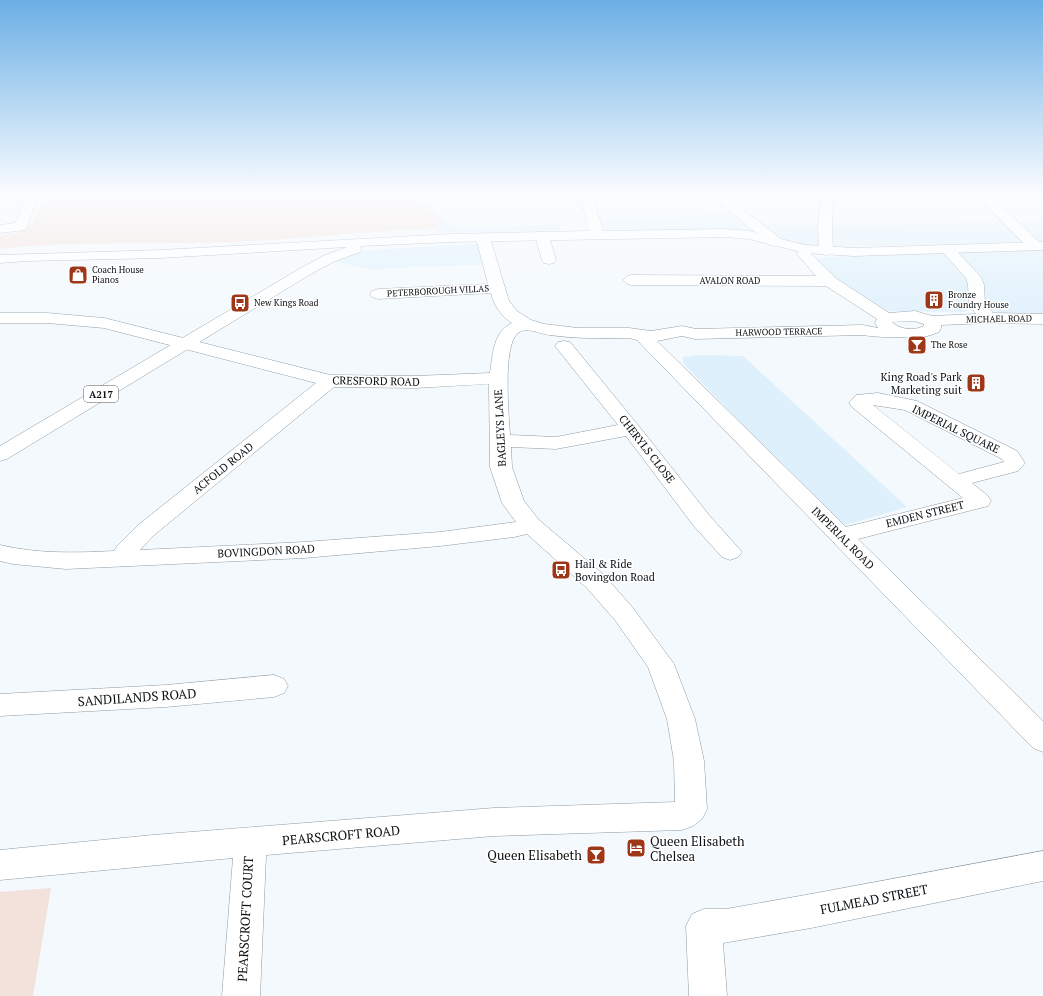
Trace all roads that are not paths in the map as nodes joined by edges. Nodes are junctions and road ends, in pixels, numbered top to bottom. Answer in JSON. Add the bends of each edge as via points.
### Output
{"nodes":[{"id":1,"x":430,"y":239,"type":"edge"},
{"id":2,"x":482,"y":239,"type":"edge"},
{"id":3,"x":543,"y":239,"type":"edge"},
{"id":4,"x":765,"y":239,"type":"edge"},
{"id":5,"x":826,"y":239,"type":"edge"},
{"id":6,"x":377,"y":241,"type":"junction"},
{"id":7,"x":774,"y":242,"type":"joint"},
{"id":8,"x":328,"y":244,"type":"junction"},
{"id":9,"x":1039,"y":246,"type":"edge"},
{"id":10,"x":272,"y":248,"type":"junction"},
{"id":11,"x":805,"y":249,"type":"junction"},
{"id":12,"x":947,"y":249,"type":"junction"},
{"id":13,"x":826,"y":250,"type":"junction"},
{"id":14,"x":0,"y":260,"type":"edge"},
{"id":15,"x":549,"y":260,"type":"dead end"},
{"id":16,"x":307,"y":269,"type":"junction"},
{"id":17,"x":631,"y":280,"type":"dead end"},
{"id":18,"x":830,"y":281,"type":"junction"},
{"id":19,"x":498,"y":288,"type":"junction"},
{"id":20,"x":378,"y":294,"type":"dead end"},
{"id":21,"x":0,"y":318,"type":"edge"},
{"id":22,"x":988,"y":318,"type":"junction"},
{"id":23,"x":1043,"y":319,"type":"edge"},
{"id":24,"x":931,"y":321,"type":"joint"},
{"id":25,"x":525,"y":323,"type":"junction"},
{"id":26,"x":889,"y":325,"type":"junction"},
{"id":27,"x":644,"y":336,"type":"junction"},
{"id":28,"x":187,"y":343,"type":"junction"},
{"id":29,"x":564,"y":346,"type":"dead end"},
{"id":30,"x":498,"y":378,"type":"junction"},
{"id":31,"x":330,"y":381,"type":"junction"},
{"id":32,"x":631,"y":429,"type":"junction"},
{"id":33,"x":499,"y":441,"type":"junction"},
{"id":34,"x":0,"y":455,"type":"edge"},
{"id":35,"x":956,"y":481,"type":"junction"},
{"id":36,"x":531,"y":525,"type":"junction"},
{"id":37,"x":839,"y":536,"type":"junction"},
{"id":38,"x":730,"y":552,"type":"dead end"},
{"id":39,"x":0,"y":553,"type":"edge"},
{"id":40,"x":122,"y":559,"type":"junction"},
{"id":41,"x":274,"y":686,"type":"dead end"},
{"id":42,"x":0,"y":705,"type":"edge"},
{"id":43,"x":1043,"y":740,"type":"edge"},
{"id":44,"x":682,"y":816,"type":"joint"},
{"id":45,"x":250,"y":843,"type":"junction"},
{"id":46,"x":0,"y":865,"type":"edge"},
{"id":47,"x":1043,"y":866,"type":"edge"},
{"id":48,"x":241,"y":996,"type":"edge"},
{"id":49,"x":708,"y":996,"type":"edge"}],
"edges":[{"from":1,"to":6,"type":"street"},
{"from":2,"to":19,"type":"street"},
{"from":3,"to":15,"type":"street"},
{"from":4,"to":7,"type":"street"},
{"from":5,"to":13,"type":"street"},
{"from":6,"to":8,"type":"street"},
{"from":6,"to":16,"type":"street"},
{"from":7,"to":11,"type":"street"},
{"from":8,"to":10,"type":"street"},
{"from":8,"to":16,"type":"street","number":"A217","via":[[324,253]]},
{"from":9,"to":12,"type":"street"},
{"from":10,"to":14,"type":"street"},
{"from":10,"to":16,"type":"street","via":[[297,252],[306,259]]},
{"from":11,"to":13,"type":"street"},
{"from":11,"to":18,"type":"street","via":[[804,254],[810,262]]},
{"from":12,"to":13,"type":"street","via":[[874,252]]},
{"from":12,"to":22,"type":"street","via":[[973,277],[977,304]]},
{"from":16,"to":28,"type":"street","number":"A217"},
{"from":17,"to":18,"type":"street","name":"AVALON ROAD"},
{"from":18,"to":26,"type":"street"},
{"from":19,"to":20,"type":"street","name":"PETERBOROUGH VILLAS"},
{"from":19,"to":25,"type":"street","via":[[505,310]]},
{"from":21,"to":28,"type":"street","name":"CRESFORD ROAD","via":[[47,318],[104,323]]},
{"from":22,"to":23,"type":"street","name":"MICHAEL ROAD"},
{"from":22,"to":24,"type":"street","name":"MICHAEL ROAD"},
{"from":24,"to":26,"type":"street","name":"HARWOOD TERRACE","via":[[933,328],[910,333]]},
{"from":25,"to":27,"type":"street","name":"HARWOOD TERRACE","via":[[548,331],[629,333]]},
{"from":25,"to":30,"type":"street","name":"BAGLEYS LANE","via":[[511,330],[503,344]]},
{"from":26,"to":27,"type":"street","name":"HARWOOD TERRACE","via":[[880,333],[863,330],[695,334],[690,337],[673,337],[665,334]]},
{"from":27,"to":37,"type":"street","name":"IMPERIAL ROAD"},
{"from":28,"to":31,"type":"street","name":"CRESFORD ROAD"},
{"from":28,"to":34,"type":"street","number":"A217"},
{"from":29,"to":32,"type":"street","name":"CHERYLS CLOSE"},
{"from":30,"to":31,"type":"street","name":"CRESFORD ROAD","via":[[415,382]]},
{"from":30,"to":33,"type":"street","name":"BAGLEYS LANE"},
{"from":31,"to":40,"type":"street","name":"ACFOLD ROAD","via":[[145,531],[126,550]]},
{"from":32,"to":33,"type":"street","via":[[556,443]]},
{"from":32,"to":38,"type":"street","name":"CHERYLS CLOSE","via":[[701,520]]},
{"from":33,"to":36,"type":"street","name":"BAGLEYS LANE","via":[[500,467],[513,503]]},
{"from":35,"to":35,"type":"street","name":"IMPERIAL SQUARE","via":[[871,412],[859,403],[863,399],[878,399],[910,405],[1010,455],[1015,462],[1011,467]]},
{"from":35,"to":37,"type":"street","name":"EMDEN STREET","via":[[980,501]]},
{"from":36,"to":40,"type":"street","name":"BOVINGDON ROAD","via":[[514,530],[440,539],[304,550]]},
{"from":36,"to":44,"type":"street","name":"BAGLEYS LANE","via":[[595,581],[624,614],[660,664],[681,719],[688,761],[691,809]]},
{"from":37,"to":43,"type":"street","name":"IMPERIAL ROAD"},
{"from":39,"to":40,"type":"street","name":"BOVINGDON ROAD","via":[[66,561]]},
{"from":41,"to":42,"type":"street","name":"SANDILANDS ROAD","via":[[166,696]]},
{"from":44,"to":45,"type":"street","name":"PEARSCROFT ROAD","via":[[494,822]]},
{"from":45,"to":46,"type":"street","name":"PEARSCROFT ROAD"},
{"from":45,"to":48,"type":"street","name":"PEARSCROFT COURT"},
{"from":47,"to":49,"type":"street","name":"FULMEAD STREET","via":[[811,912],[726,926],[704,926]]}]}
